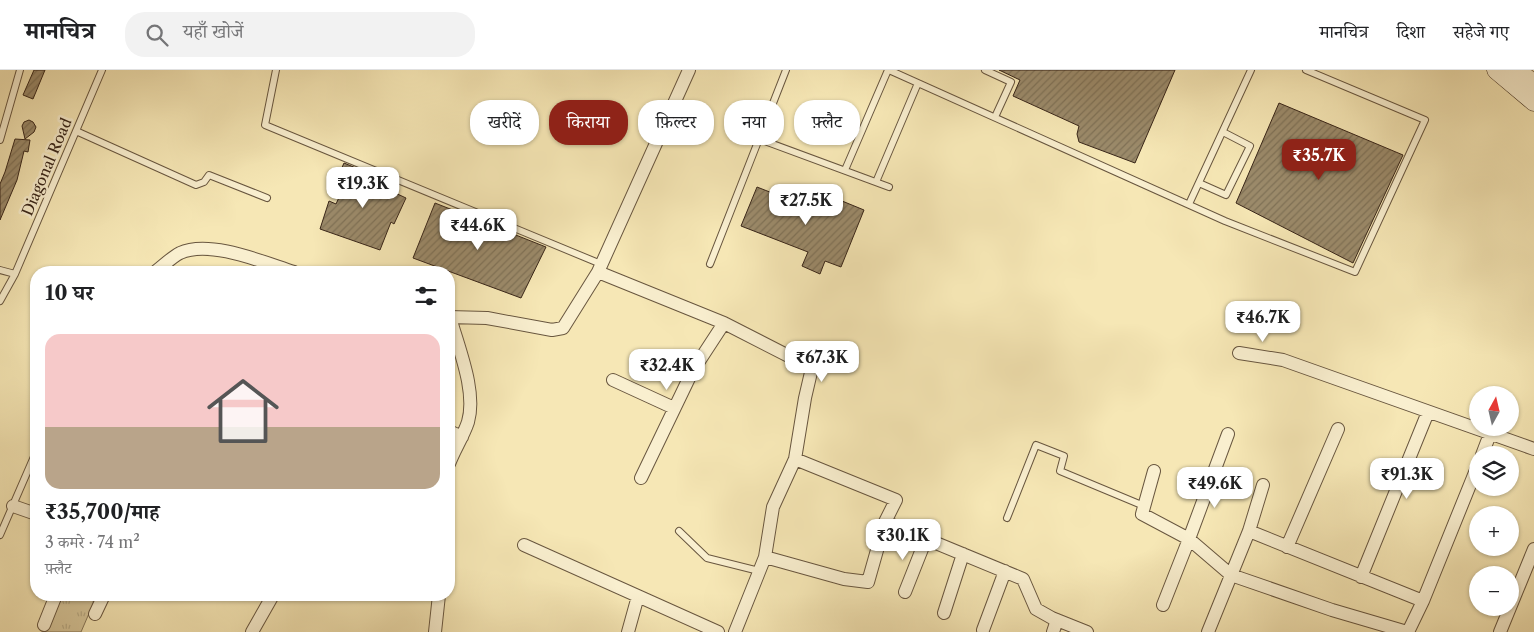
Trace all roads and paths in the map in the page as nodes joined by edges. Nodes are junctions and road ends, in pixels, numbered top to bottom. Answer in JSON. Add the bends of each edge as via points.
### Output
{"nodes":[{"id":1,"x":20,"y":70,"type":"edge"},
{"id":2,"x":102,"y":70,"type":"edge"},
{"id":3,"x":276,"y":70,"type":"edge"},
{"id":4,"x":688,"y":70,"type":"edge"},
{"id":5,"x":786,"y":70,"type":"edge"},
{"id":6,"x":889,"y":70,"type":"edge"},
{"id":7,"x":985,"y":70,"type":"edge"},
{"id":8,"x":1251,"y":70,"type":"edge"},
{"id":9,"x":1306,"y":70,"type":"edge"},
{"id":10,"x":1496,"y":70,"type":"edge"},
{"id":11,"x":1517,"y":70,"type":"edge"},
{"id":12,"x":904,"y":73,"type":"edge"},
{"id":13,"x":918,"y":83,"type":"junction"},
{"id":14,"x":1534,"y":84,"type":"edge"},
{"id":15,"x":774,"y":100,"type":"edge"},
{"id":16,"x":1534,"y":102,"type":"edge"},
{"id":17,"x":995,"y":117,"type":"junction"},
{"id":18,"x":76,"y":131,"type":"junction"},
{"id":19,"x":1222,"y":132,"type":"junction"},
{"id":20,"x":0,"y":140,"type":"edge"},
{"id":21,"x":757,"y":145,"type":"edge"},
{"id":22,"x":776,"y":145,"type":"edge"},
{"id":23,"x":845,"y":170,"type":"junction"},
{"id":24,"x":876,"y":182,"type":"junction"},
{"id":25,"x":1199,"y":183,"type":"junction"},
{"id":26,"x":889,"y":187,"type":"dead end"},
{"id":27,"x":267,"y":198,"type":"dead end"},
{"id":28,"x":1189,"y":204,"type":"junction"},
{"id":29,"x":710,"y":264,"type":"dead end"},
{"id":30,"x":164,"y":266,"type":"edge"},
{"id":31,"x":273,"y":266,"type":"edge"},
{"id":32,"x":599,"y":268,"type":"junction"},
{"id":33,"x":0,"y":270,"type":"edge"},
{"id":34,"x":15,"y":274,"type":"junction"},
{"id":35,"x":0,"y":301,"type":"edge"},
{"id":36,"x":455,"y":317,"type":"edge"},
{"id":37,"x":724,"y":323,"type":"junction"},
{"id":38,"x":455,"y":338,"type":"edge"},
{"id":39,"x":1239,"y":353,"type":"dead end"},
{"id":40,"x":613,"y":380,"type":"dead end"},
{"id":41,"x":674,"y":408,"type":"junction"},
{"id":42,"x":1428,"y":412,"type":"junction"},
{"id":43,"x":1469,"y":427,"type":"edge"},
{"id":44,"x":1338,"y":429,"type":"dead end"},
{"id":45,"x":455,"y":434,"type":"edge"},
{"id":46,"x":1228,"y":434,"type":"dead end"},
{"id":47,"x":1496,"y":436,"type":"edge"},
{"id":48,"x":462,"y":437,"type":"junction"},
{"id":49,"x":1534,"y":449,"type":"edge"},
{"id":50,"x":455,"y":452,"type":"edge"},
{"id":51,"x":795,"y":459,"type":"junction"},
{"id":52,"x":30,"y":466,"type":"edge"},
{"id":53,"x":1154,"y":471,"type":"dead end"},
{"id":54,"x":641,"y":478,"type":"dead end"},
{"id":55,"x":1262,"y":485,"type":"dead end"},
{"id":56,"x":1469,"y":487,"type":"edge"},
{"id":57,"x":13,"y":506,"type":"junction"},
{"id":58,"x":1144,"y":506,"type":"junction"},
{"id":59,"x":30,"y":512,"type":"edge"},
{"id":60,"x":1007,"y":518,"type":"dead end"},
{"id":61,"x":885,"y":522,"type":"junction"},
{"id":62,"x":679,"y":531,"type":"dead end"},
{"id":63,"x":1249,"y":531,"type":"junction"},
{"id":64,"x":0,"y":535,"type":"edge"},
{"id":65,"x":926,"y":539,"type":"junction"},
{"id":66,"x":1189,"y":539,"type":"junction"},
{"id":67,"x":524,"y":545,"type":"dead end"},
{"id":68,"x":1287,"y":547,"type":"junction"},
{"id":69,"x":1534,"y":549,"type":"edge"},
{"id":70,"x":963,"y":554,"type":"junction"},
{"id":71,"x":765,"y":557,"type":"junction"},
{"id":72,"x":759,"y":571,"type":"junction"},
{"id":73,"x":1004,"y":571,"type":"junction"},
{"id":74,"x":1231,"y":576,"type":"junction"},
{"id":75,"x":1361,"y":577,"type":"junction"},
{"id":76,"x":905,"y":592,"type":"dead end"},
{"id":77,"x":638,"y":596,"type":"junction"},
{"id":78,"x":54,"y":601,"type":"edge"},
{"id":79,"x":101,"y":601,"type":"edge"},
{"id":80,"x":269,"y":601,"type":"edge"},
{"id":81,"x":438,"y":601,"type":"edge"},
{"id":82,"x":1423,"y":602,"type":"junction"},
{"id":83,"x":1163,"y":605,"type":"dead end"},
{"id":84,"x":944,"y":612,"type":"dead end"},
{"id":85,"x":95,"y":614,"type":"dead end"},
{"id":86,"x":44,"y":625,"type":"dead end"},
{"id":87,"x":1055,"y":626,"type":"edge"},
{"id":88,"x":983,"y":630,"type":"dead end"},
{"id":89,"x":252,"y":632,"type":"edge"},
{"id":90,"x":435,"y":632,"type":"edge"},
{"id":91,"x":628,"y":632,"type":"edge"},
{"id":92,"x":718,"y":632,"type":"edge"},
{"id":93,"x":735,"y":632,"type":"edge"},
{"id":94,"x":1087,"y":632,"type":"edge"},
{"id":95,"x":1208,"y":632,"type":"edge"},
{"id":96,"x":1407,"y":632,"type":"edge"},
{"id":97,"x":1501,"y":632,"type":"edge"}],
"edges":[{"from":1,"to":20,"type":"lane"},
{"from":2,"to":18,"type":"lane","name":"Diagonal Road"},
{"from":3,"to":32,"type":"lane","via":[[265,125]]},
{"from":4,"to":32,"type":"street"},
{"from":5,"to":15,"type":"lane"},
{"from":6,"to":12,"type":"lane"},
{"from":6,"to":23,"type":"lane"},
{"from":7,"to":17,"type":"lane","via":[[1011,82]]},
{"from":8,"to":19,"type":"lane"},
{"from":9,"to":28,"type":"lane","via":[[1425,120],[1356,272]]},
{"from":10,"to":16,"type":"main road"},
{"from":11,"to":14,"type":"main road"},
{"from":12,"to":13,"type":"lane"},
{"from":13,"to":17,"type":"lane"},
{"from":13,"to":24,"type":"lane"},
{"from":17,"to":28,"type":"lane"},
{"from":18,"to":27,"type":"lane","via":[[196,185],[209,175]]},
{"from":18,"to":34,"type":"lane","name":"Diagonal Road"},
{"from":19,"to":25,"type":"lane"},
{"from":19,"to":25,"type":"lane","via":[[1250,146],[1226,194]]},
{"from":21,"to":29,"type":"lane"},
{"from":22,"to":23,"type":"lane"},
{"from":23,"to":24,"type":"lane"},
{"from":24,"to":26,"type":"lane"},
{"from":25,"to":28,"type":"lane"},
{"from":30,"to":31,"type":"street","via":[[180,253],[200,248],[215,249]]},
{"from":32,"to":36,"type":"street","via":[[563,328],[552,330],[488,318]]},
{"from":32,"to":37,"type":"street"},
{"from":33,"to":34,"type":"lane"},
{"from":34,"to":35,"type":"lane","name":"Diagonal Road"},
{"from":37,"to":41,"type":"street","via":[[692,372]]},
{"from":37,"to":51,"type":"street","via":[[812,368]]},
{"from":38,"to":48,"type":"street","via":[[469,386],[470,406]]},
{"from":39,"to":42,"type":"street","via":[[1283,360]]},
{"from":40,"to":41,"type":"street"},
{"from":41,"to":54,"type":"street"},
{"from":42,"to":43,"type":"street"},
{"from":42,"to":75,"type":"street"},
{"from":44,"to":68,"type":"street"},
{"from":45,"to":48,"type":"street"},
{"from":46,"to":66,"type":"street"},
{"from":47,"to":49,"type":"street"},
{"from":48,"to":50,"type":"street"},
{"from":51,"to":61,"type":"street","via":[[896,500]]},
{"from":51,"to":71,"type":"street","via":[[773,506]]},
{"from":52,"to":57,"type":"lane"},
{"from":53,"to":58,"type":"street"},
{"from":55,"to":63,"type":"street"},
{"from":56,"to":82,"type":"street"},
{"from":57,"to":59,"type":"street"},
{"from":57,"to":64,"type":"lane"},
{"from":58,"to":60,"type":"lane","via":[[1060,471],[1064,456],[1036,445]]},
{"from":58,"to":66,"type":"street","via":[[1142,514]]},
{"from":61,"to":65,"type":"street"},
{"from":61,"to":71,"type":"street","via":[[868,582],[844,579]]},
{"from":62,"to":72,"type":"lane","via":[[707,558]]},
{"from":63,"to":68,"type":"street"},
{"from":63,"to":74,"type":"street"},
{"from":65,"to":70,"type":"street"},
{"from":65,"to":76,"type":"street"},
{"from":66,"to":74,"type":"street"},
{"from":66,"to":83,"type":"street"},
{"from":67,"to":77,"type":"street"},
{"from":68,"to":75,"type":"street"},
{"from":69,"to":97,"type":"street"},
{"from":70,"to":73,"type":"street"},
{"from":70,"to":84,"type":"street"},
{"from":71,"to":72,"type":"street"},
{"from":72,"to":93,"type":"street"},
{"from":73,"to":87,"type":"street","via":[[1023,579],[1036,609]]},
{"from":73,"to":88,"type":"street"},
{"from":74,"to":95,"type":"street"},
{"from":74,"to":96,"type":"street"},
{"from":75,"to":82,"type":"street"},
{"from":77,"to":91,"type":"street"},
{"from":77,"to":92,"type":"street"},
{"from":78,"to":86,"type":"street"},
{"from":79,"to":85,"type":"street"},
{"from":80,"to":89,"type":"street"},
{"from":81,"to":90,"type":"street"},
{"from":82,"to":96,"type":"street"},
{"from":87,"to":94,"type":"street"}]}
